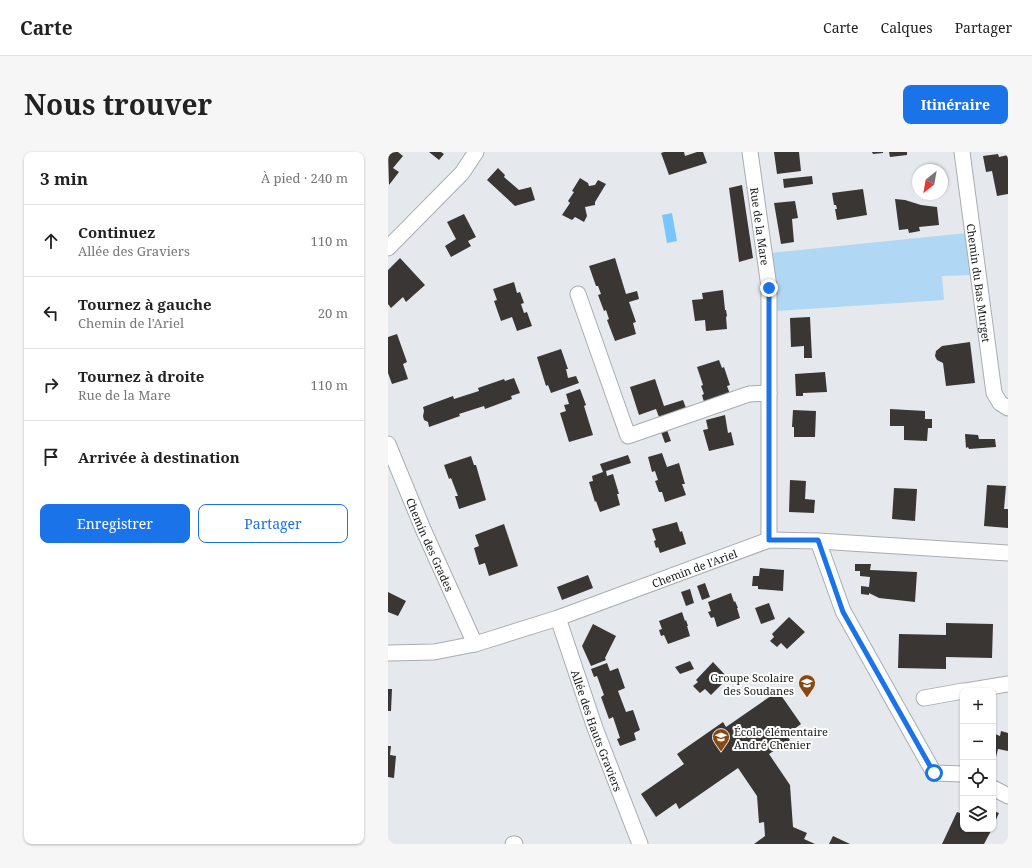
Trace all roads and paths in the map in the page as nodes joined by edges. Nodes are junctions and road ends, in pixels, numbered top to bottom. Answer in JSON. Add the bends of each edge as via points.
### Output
{"nodes":[{"id":1,"x":476,"y":152,"type":"edge"},
{"id":2,"x":750,"y":152,"type":"edge"},
{"id":3,"x":962,"y":152,"type":"edge"},
{"id":4,"x":388,"y":248,"type":"edge"},
{"id":5,"x":578,"y":294,"type":"dead end"},
{"id":6,"x":769,"y":393,"type":"junction"},
{"id":7,"x":1008,"y":408,"type":"edge"},
{"id":8,"x":388,"y":444,"type":"edge"},
{"id":9,"x":769,"y":540,"type":"junction"},
{"id":10,"x":818,"y":540,"type":"junction"},
{"id":11,"x":1008,"y":553,"type":"edge"},
{"id":12,"x":558,"y":618,"type":"junction"},
{"id":13,"x":474,"y":644,"type":"junction"},
{"id":14,"x":388,"y":653,"type":"edge"},
{"id":15,"x":1008,"y":684,"type":"edge"},
{"id":16,"x":983,"y":688,"type":"edge"},
{"id":17,"x":960,"y":692,"type":"edge"},
{"id":18,"x":924,"y":698,"type":"dead end"},
{"id":19,"x":960,"y":774,"type":"edge"},
{"id":20,"x":996,"y":790,"type":"edge"},
{"id":21,"x":1008,"y":796,"type":"edge"},
{"id":22,"x":640,"y":843,"type":"edge"}],
"edges":[{"from":1,"to":4,"type":"street","via":[[462,173]]},
{"from":2,"to":6,"type":"street","name":"Rue de la Mare","via":[[769,288]]},
{"from":3,"to":7,"type":"street","name":"Chemin du Bas Murget","via":[[994,393],[1000,403]]},
{"from":5,"to":6,"type":"street","via":[[628,436],[749,394]]},
{"from":6,"to":9,"type":"street","name":"Rue de la Mare"},
{"from":8,"to":13,"type":"street","name":"Chemin des Grades"},
{"from":9,"to":10,"type":"street","name":"Chemin de l'Ariel"},
{"from":9,"to":12,"type":"street","name":"Chemin de l'Ariel"},
{"from":10,"to":11,"type":"street","name":"Chemin de l'Ariel"},
{"from":10,"to":19,"type":"street","via":[[843,612],[934,773]]},
{"from":12,"to":13,"type":"street","name":"Chemin de l'Ariel"},
{"from":12,"to":22,"type":"street","name":"Allée des Hauts Graviers","via":[[595,728]]},
{"from":13,"to":14,"type":"street","name":"Chemin de l'Ariel","via":[[434,652]]},
{"from":15,"to":16,"type":"street"},
{"from":17,"to":18,"type":"street"},
{"from":20,"to":21,"type":"street"}]}
